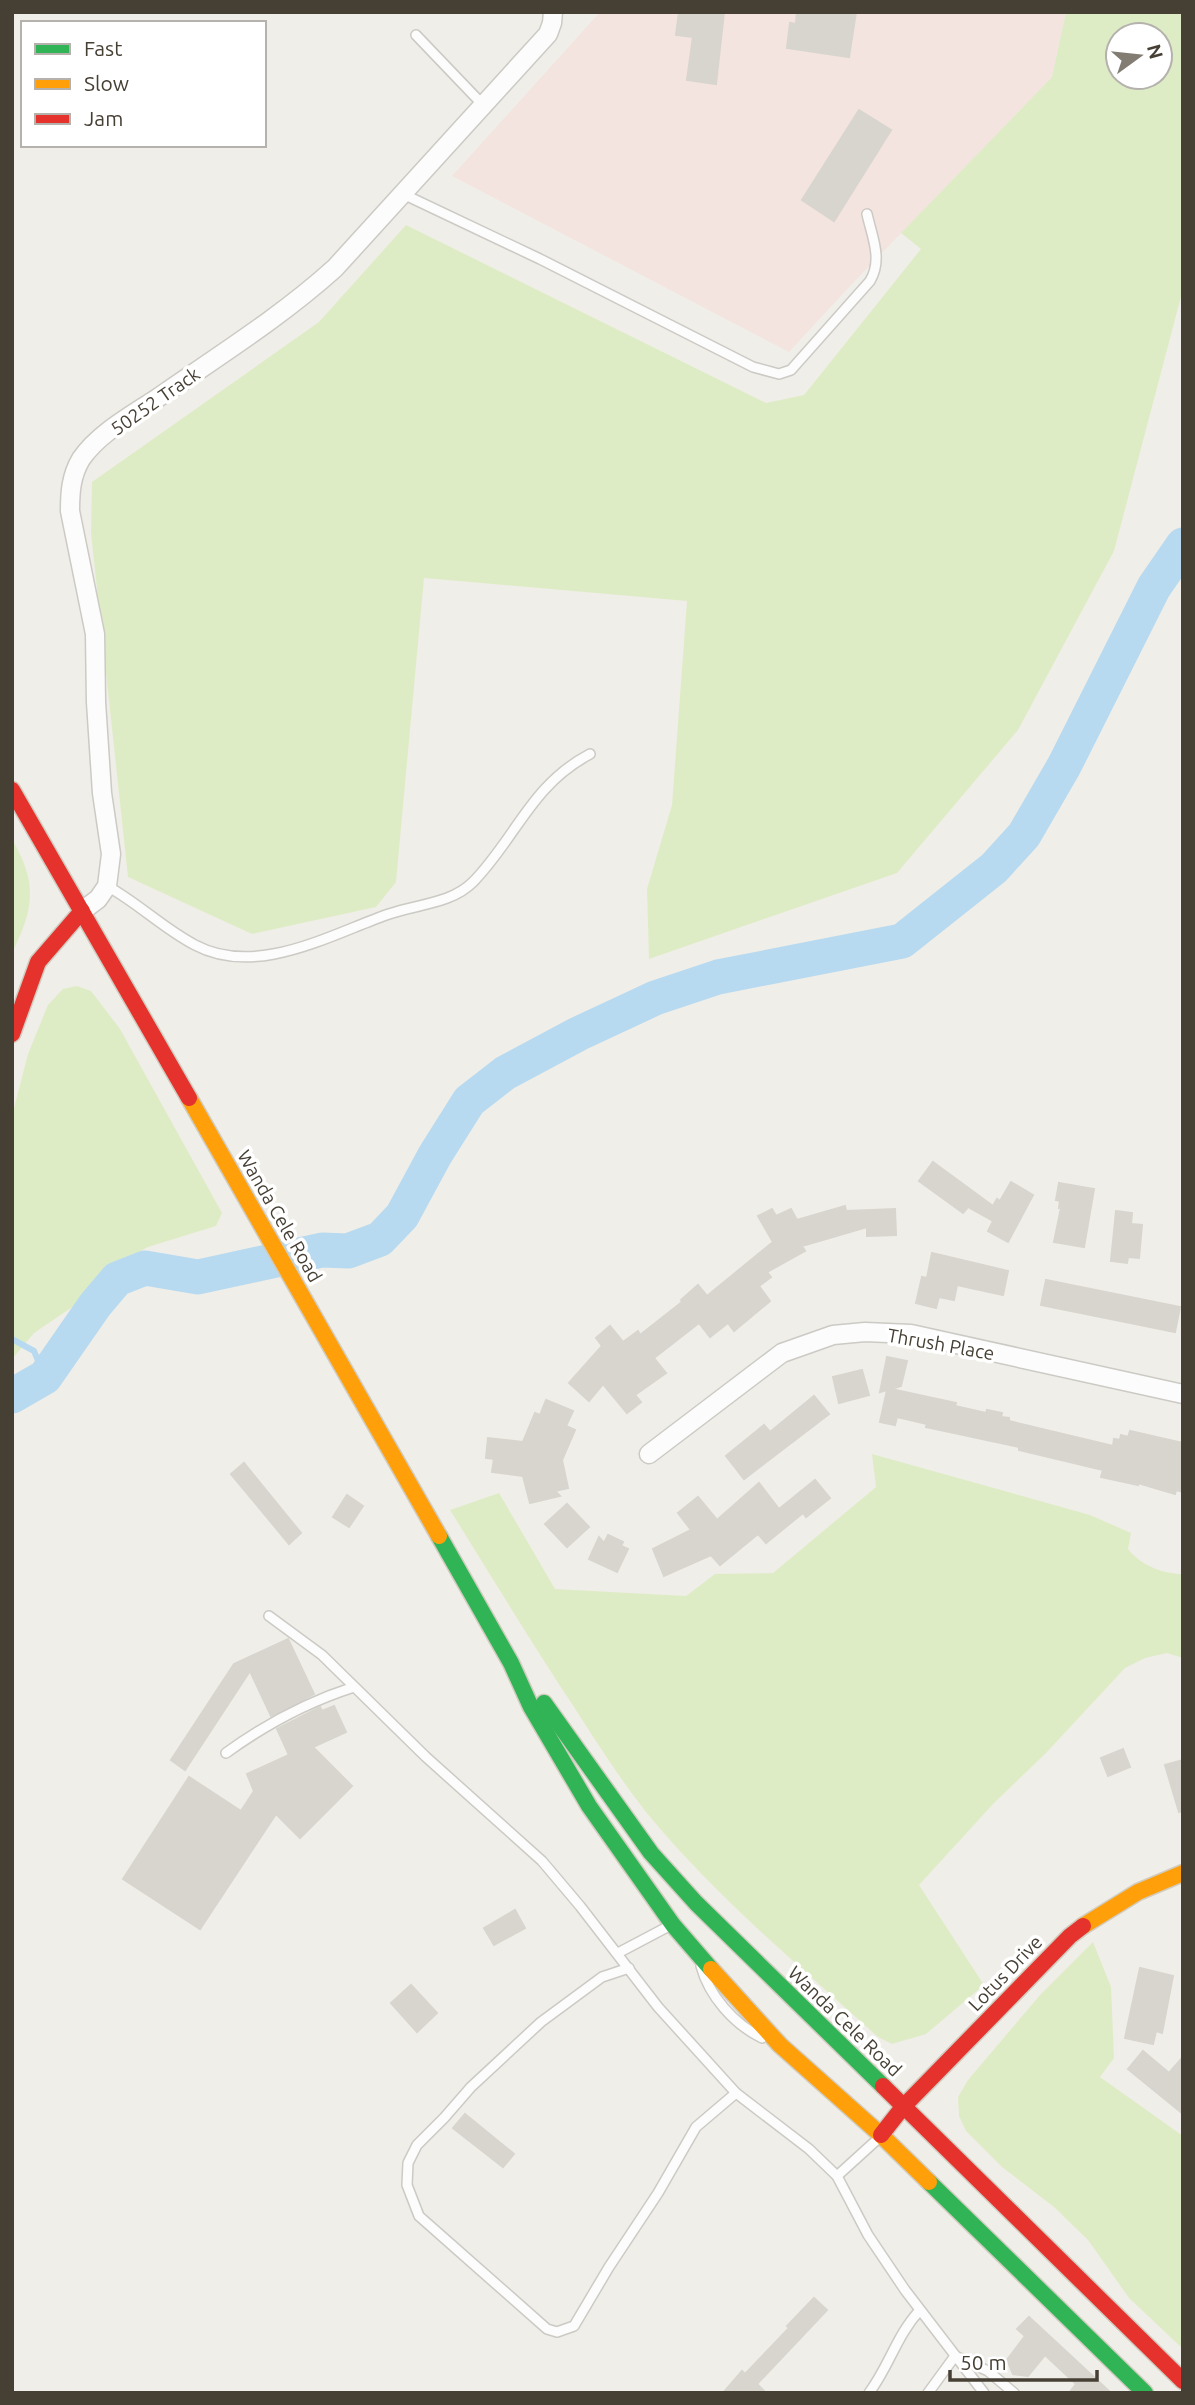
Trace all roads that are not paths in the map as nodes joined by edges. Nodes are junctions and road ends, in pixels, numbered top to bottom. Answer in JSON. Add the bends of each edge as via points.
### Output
{"nodes":[{"id":1,"x":553,"y":12,"type":"edge"},
{"id":2,"x":416,"y":35,"type":"dead end"},
{"id":3,"x":484,"y":106,"type":"junction"},
{"id":4,"x":403,"y":194,"type":"junction"},
{"id":5,"x":867,"y":215,"type":"dead end"},
{"id":6,"x":590,"y":754,"type":"dead end"},
{"id":7,"x":12,"y":790,"type":"edge"},
{"id":8,"x":107,"y":886,"type":"junction"},
{"id":9,"x":82,"y":911,"type":"junction"},
{"id":10,"x":12,"y":1034,"type":"edge"},
{"id":11,"x":1183,"y":1394,"type":"edge"},
{"id":12,"x":649,"y":1454,"type":"dead end"},
{"id":13,"x":269,"y":1616,"type":"dead end"},
{"id":14,"x":511,"y":1663,"type":"junction"},
{"id":15,"x":354,"y":1687,"type":"junction"},
{"id":16,"x":226,"y":1753,"type":"dead end"},
{"id":17,"x":1183,"y":1873,"type":"edge"},
{"id":18,"x":673,"y":1924,"type":"junction"},
{"id":19,"x":618,"y":1954,"type":"junction"},
{"id":20,"x":629,"y":1968,"type":"junction"},
{"id":21,"x":736,"y":2093,"type":"junction"},
{"id":22,"x":903,"y":2107,"type":"junction"},
{"id":23,"x":881,"y":2136,"type":"junction"},
{"id":24,"x":836,"y":2176,"type":"junction"},
{"id":25,"x":920,"y":2310,"type":"junction"},
{"id":26,"x":955,"y":2356,"type":"junction"},
{"id":27,"x":1183,"y":2382,"type":"edge"},
{"id":28,"x":869,"y":2393,"type":"edge"},
{"id":29,"x":928,"y":2393,"type":"edge"},
{"id":30,"x":984,"y":2393,"type":"edge"},
{"id":31,"x":1014,"y":2393,"type":"edge"},
{"id":32,"x":1145,"y":2393,"type":"edge"}],
"edges":[{"from":1,"to":3,"type":"street","name":"50252 Track","via":[[548,34]]},
{"from":2,"to":3,"type":"lane"},
{"from":3,"to":4,"type":"street","name":"50252 Track"},
{"from":4,"to":5,"type":"lane","via":[[753,367],[779,374],[791,370],[877,270]]},
{"from":4,"to":8,"type":"street","name":"50252 Track","via":[[335,268],[295,303],[120,424],[83,457],[74,473],[70,511],[95,634],[102,793],[111,854]]},
{"from":6,"to":8,"type":"lane","via":[[573,762],[541,792],[486,867],[452,897],[393,912],[299,947],[256,956],[217,953],[197,946]]},
{"from":7,"to":9,"type":"street","name":"Wanda Cele Road"},
{"from":8,"to":9,"type":"street"},
{"from":9,"to":10,"type":"street","via":[[38,962]]},
{"from":9,"to":14,"type":"street","name":"Wanda Cele Road"},
{"from":11,"to":12,"type":"street","name":"Thrush Place","via":[[911,1335],[833,1335],[782,1353]]},
{"from":13,"to":15,"type":"lane","via":[[322,1655]]},
{"from":14,"to":18,"type":"street","name":"Wanda Cele Road","via":[[531,1707],[589,1806]]},
{"from":14,"to":22,"type":"street","name":"Wanda Cele Road","via":[[651,1853]]},
{"from":15,"to":16,"type":"lane","via":[[285,1715]]},
{"from":15,"to":19,"type":"lane","via":[[542,1861]]},
{"from":17,"to":22,"type":"street","name":"Lotus Drive","via":[[1149,1885],[1070,1937]]},
{"from":18,"to":19,"type":"lane"},
{"from":18,"to":23,"type":"street","name":"Wanda Cele Road","via":[[780,2045]]},
{"from":19,"to":20,"type":"lane"},
{"from":20,"to":21,"type":"lane"},
{"from":20,"to":21,"type":"lane","via":[[602,1977],[541,2022],[417,2145],[408,2163],[407,2185],[419,2216],[547,2329],[566,2330],[574,2326],[696,2127]]},
{"from":21,"to":24,"type":"lane","via":[[809,2149]]},
{"from":22,"to":23,"type":"street","name":"Lotus Drive"},
{"from":22,"to":27,"type":"street","name":"Wanda Cele Road"},
{"from":23,"to":24,"type":"lane"},
{"from":23,"to":32,"type":"street","name":"Wanda Cele Road"},
{"from":24,"to":25,"type":"lane","via":[[868,2235]]},
{"from":25,"to":26,"type":"lane"},
{"from":25,"to":28,"type":"lane","via":[[899,2336]]},
{"from":26,"to":29,"type":"lane"},
{"from":26,"to":30,"type":"lane"},
{"from":26,"to":31,"type":"lane","via":[[988,2371]]}]}
